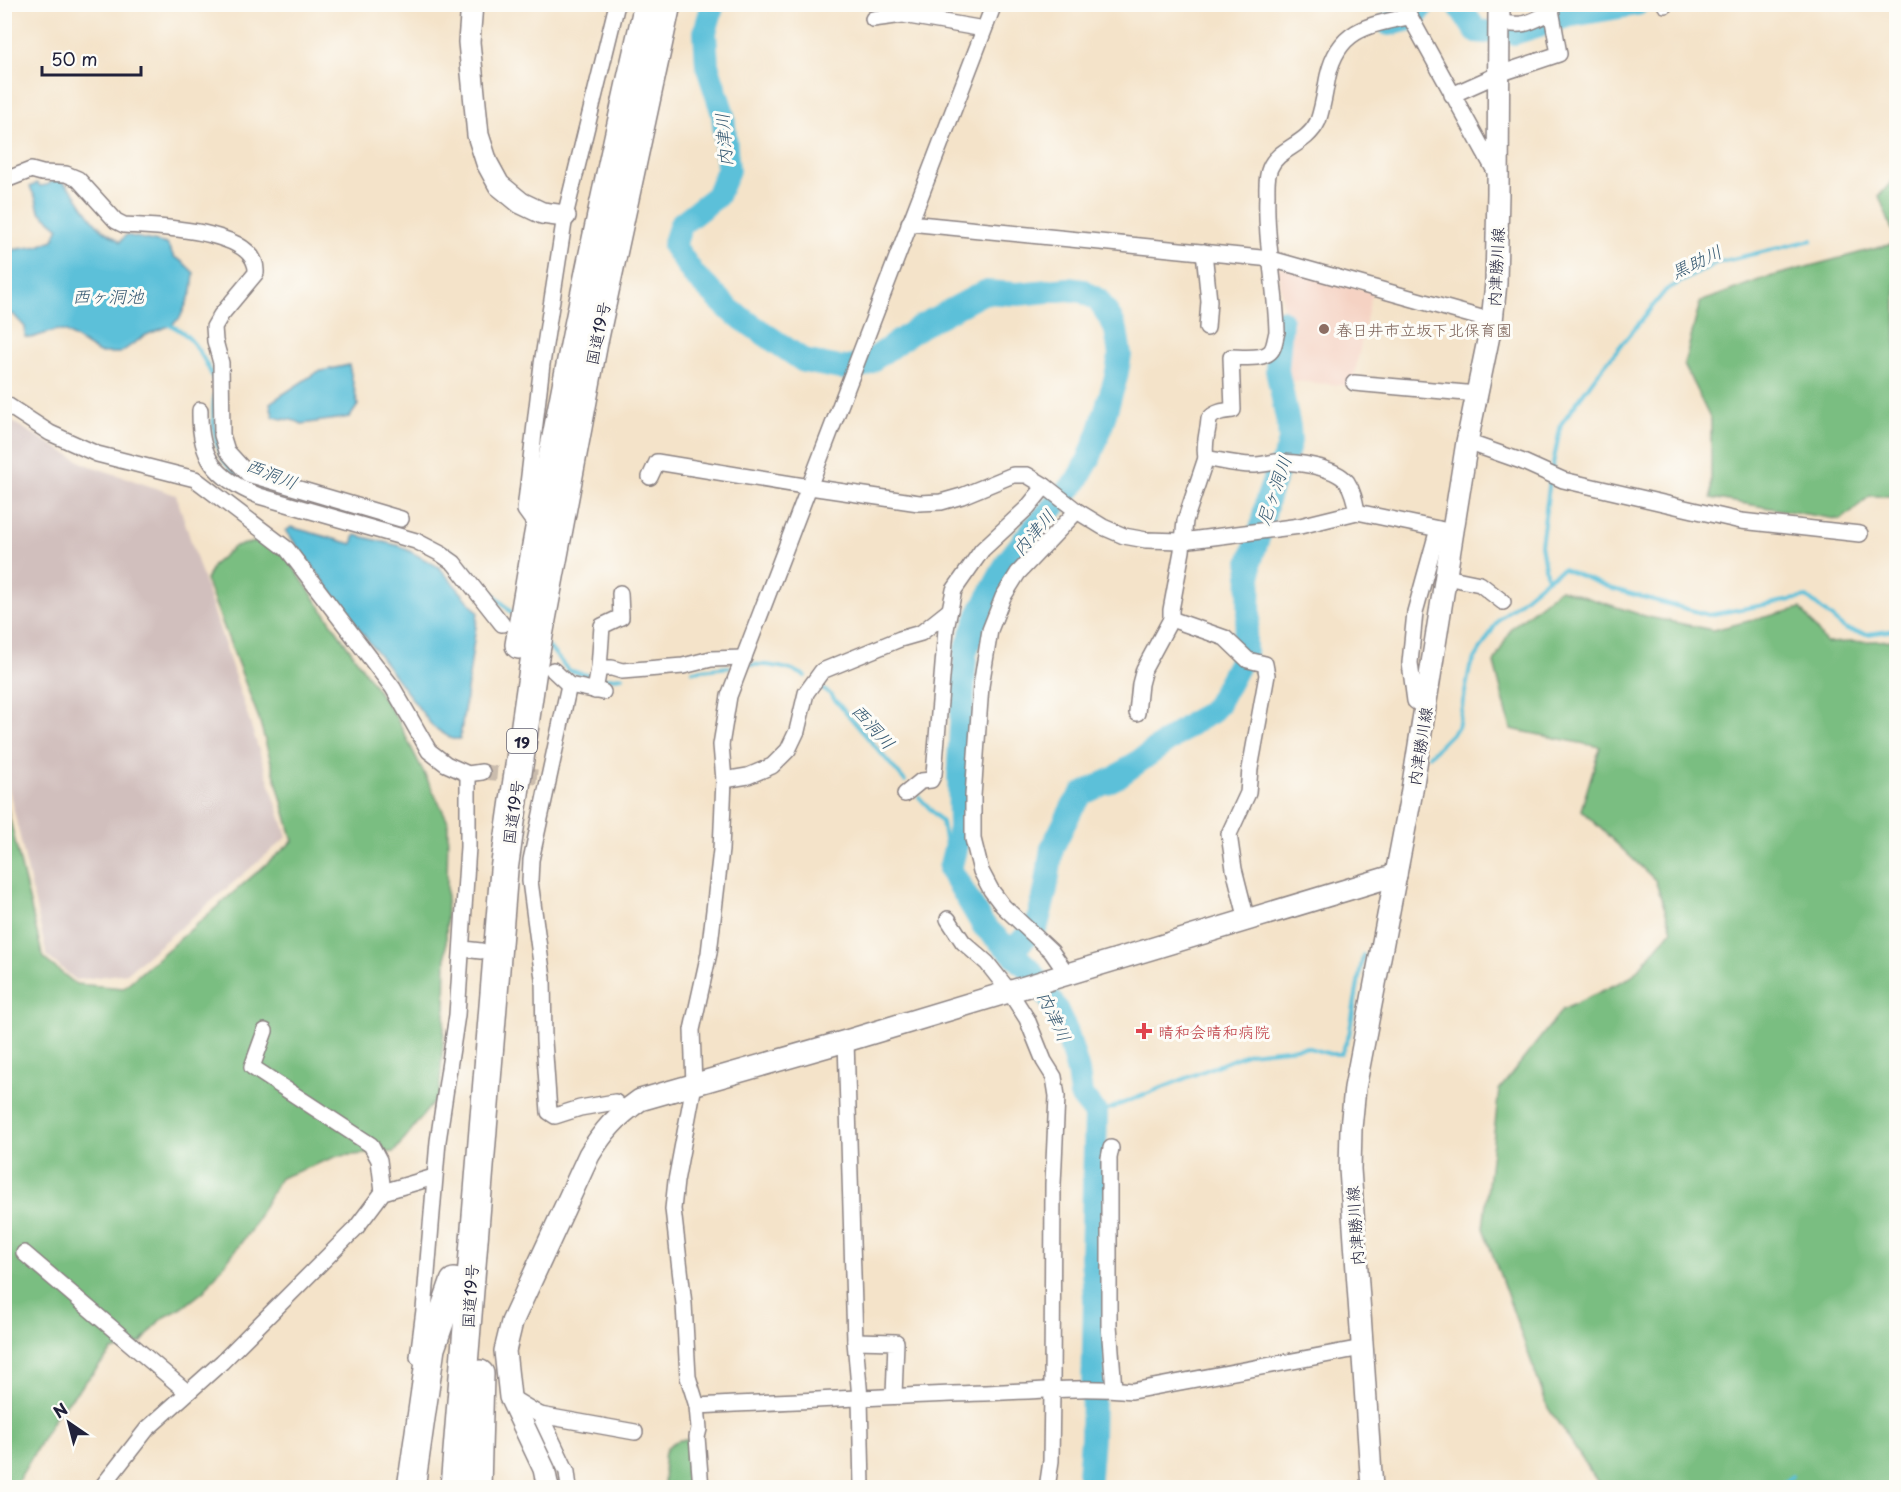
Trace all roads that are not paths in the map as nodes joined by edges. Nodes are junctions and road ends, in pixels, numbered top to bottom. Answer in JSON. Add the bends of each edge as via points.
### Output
{"nodes":[{"id":1,"x":472,"y":4,"type":"edge"},
{"id":2,"x":617,"y":4,"type":"edge"},
{"id":3,"x":648,"y":4,"type":"edge"},
{"id":4,"x":667,"y":4,"type":"edge"},
{"id":5,"x":678,"y":4,"type":"edge"},
{"id":6,"x":886,"y":4,"type":"edge"},
{"id":7,"x":994,"y":4,"type":"edge"},
{"id":8,"x":1551,"y":8,"type":"edge"},
{"id":9,"x":1406,"y":11,"type":"edge"},
{"id":10,"x":1499,"y":13,"type":"edge"},
{"id":11,"x":903,"y":15,"type":"junction"},
{"id":12,"x":873,"y":20,"type":"dead end"},
{"id":13,"x":984,"y":29,"type":"junction"},
{"id":14,"x":660,"y":40,"type":"junction"},
{"id":15,"x":1499,"y":74,"type":"junction"},
{"id":16,"x":1452,"y":94,"type":"junction"},
{"id":17,"x":4,"y":178,"type":"edge"},
{"id":18,"x":1498,"y":178,"type":"junction"},
{"id":19,"x":565,"y":216,"type":"junction"},
{"id":20,"x":909,"y":223,"type":"junction"},
{"id":21,"x":1204,"y":252,"type":"junction"},
{"id":22,"x":1271,"y":259,"type":"junction"},
{"id":23,"x":1492,"y":321,"type":"junction"},
{"id":24,"x":1207,"y":328,"type":"dead end"},
{"id":25,"x":1354,"y":382,"type":"dead end"},
{"id":26,"x":1477,"y":393,"type":"junction"},
{"id":27,"x":4,"y":403,"type":"edge"},
{"id":28,"x":200,"y":410,"type":"dead end"},
{"id":29,"x":1467,"y":442,"type":"junction"},
{"id":30,"x":1206,"y":458,"type":"junction"},
{"id":31,"x":248,"y":474,"type":"junction"},
{"id":32,"x":650,"y":477,"type":"dead end"},
{"id":33,"x":1045,"y":486,"type":"junction"},
{"id":34,"x":810,"y":487,"type":"junction"},
{"id":35,"x":240,"y":488,"type":"junction"},
{"id":36,"x":1077,"y":511,"type":"junction"},
{"id":37,"x":1357,"y":512,"type":"junction"},
{"id":38,"x":401,"y":519,"type":"dead end"},
{"id":39,"x":538,"y":528,"type":"junction"},
{"id":40,"x":1446,"y":531,"type":"junction"},
{"id":41,"x":1860,"y":534,"type":"dead end"},
{"id":42,"x":1182,"y":541,"type":"junction"},
{"id":43,"x":1446,"y":577,"type":"junction"},
{"id":44,"x":620,"y":593,"type":"dead end"},
{"id":45,"x":1503,"y":602,"type":"dead end"},
{"id":46,"x":950,"y":610,"type":"junction"},
{"id":47,"x":1171,"y":619,"type":"junction"},
{"id":48,"x":502,"y":624,"type":"dead end"},
{"id":49,"x":744,"y":658,"type":"junction"},
{"id":50,"x":599,"y":668,"type":"junction"},
{"id":51,"x":553,"y":670,"type":"dead end"},
{"id":52,"x":569,"y":685,"type":"junction"},
{"id":53,"x":1425,"y":708,"type":"junction"},
{"id":54,"x":1137,"y":713,"type":"dead end"},
{"id":55,"x":724,"y":780,"type":"junction"},
{"id":56,"x":905,"y":794,"type":"dead end"},
{"id":57,"x":1396,"y":875,"type":"junction"},
{"id":58,"x":948,"y":920,"type":"dead end"},
{"id":59,"x":1247,"y":920,"type":"junction"},
{"id":60,"x":472,"y":950,"type":"junction"},
{"id":61,"x":1067,"y":974,"type":"junction"},
{"id":62,"x":1010,"y":991,"type":"junction"},
{"id":63,"x":265,"y":1031,"type":"dead end"},
{"id":64,"x":846,"y":1041,"type":"junction"},
{"id":65,"x":694,"y":1085,"type":"junction"},
{"id":66,"x":625,"y":1111,"type":"junction"},
{"id":67,"x":1111,"y":1148,"type":"dead end"},
{"id":68,"x":434,"y":1178,"type":"junction"},
{"id":69,"x":382,"y":1192,"type":"junction"},
{"id":70,"x":24,"y":1253,"type":"dead end"},
{"id":71,"x":462,"y":1280,"type":"junction"},
{"id":72,"x":855,"y":1341,"type":"junction"},
{"id":73,"x":1362,"y":1348,"type":"junction"},
{"id":74,"x":1114,"y":1389,"type":"junction"},
{"id":75,"x":1052,"y":1391,"type":"junction"},
{"id":76,"x":188,"y":1392,"type":"junction"},
{"id":77,"x":894,"y":1396,"type":"junction"},
{"id":78,"x":510,"y":1397,"type":"junction"},
{"id":79,"x":860,"y":1398,"type":"junction"},
{"id":80,"x":697,"y":1406,"type":"junction"},
{"id":81,"x":540,"y":1415,"type":"junction"},
{"id":82,"x":635,"y":1432,"type":"dead end"},
{"id":83,"x":101,"y":1488,"type":"edge"},
{"id":84,"x":400,"y":1488,"type":"edge"},
{"id":85,"x":411,"y":1488,"type":"edge"},
{"id":86,"x":436,"y":1488,"type":"edge"},
{"id":87,"x":454,"y":1488,"type":"edge"},
{"id":88,"x":477,"y":1488,"type":"edge"},
{"id":89,"x":548,"y":1488,"type":"edge"},
{"id":90,"x":569,"y":1488,"type":"edge"},
{"id":91,"x":701,"y":1488,"type":"edge"},
{"id":92,"x":862,"y":1488,"type":"edge"},
{"id":93,"x":1047,"y":1488,"type":"edge"},
{"id":94,"x":1372,"y":1488,"type":"edge"}],
"edges":[{"from":1,"to":19,"type":"street","via":[[469,42],[478,135],[487,163],[500,185],[521,203],[542,213]]},
{"from":2,"to":19,"type":"street"},
{"from":3,"to":39,"type":"highway","name":"国道19号","number":"19","via":[[601,210]]},
{"from":4,"to":14,"type":"highway","name":"国道19号","number":"19"},
{"from":5,"to":14,"type":"street"},
{"from":6,"to":11,"type":"street"},
{"from":7,"to":13,"type":"street"},
{"from":8,"to":10,"type":"street","via":[[1515,26]]},
{"from":8,"to":15,"type":"street","via":[[1559,54]]},
{"from":9,"to":16,"type":"street"},
{"from":9,"to":22,"type":"street","via":[[1361,29],[1341,44],[1333,57],[1313,130],[1271,166],[1266,215]]},
{"from":10,"to":15,"type":"street","name":"内津勝川線"},
{"from":11,"to":12,"type":"street"},
{"from":11,"to":13,"type":"street"},
{"from":13,"to":20,"type":"street"},
{"from":14,"to":71,"type":"highway","name":"国道19号","number":"19","via":[[594,342],[534,662],[504,870]]},
{"from":15,"to":16,"type":"street"},
{"from":15,"to":18,"type":"street","name":"内津勝川線"},
{"from":16,"to":18,"type":"street"},
{"from":17,"to":31,"type":"street","via":[[31,170],[66,174],[78,179],[124,225],[183,229],[224,239],[250,255],[256,273],[214,327],[221,363],[222,435],[227,451]]},
{"from":18,"to":23,"type":"street","name":"内津勝川線"},
{"from":19,"to":39,"type":"street","via":[[525,510]]},
{"from":20,"to":21,"type":"street"},
{"from":20,"to":34,"type":"street"},
{"from":21,"to":22,"type":"street"},
{"from":21,"to":24,"type":"street","via":[[1209,301]]},
{"from":22,"to":23,"type":"street"},
{"from":22,"to":30,"type":"street","via":[[1277,323],[1272,350],[1263,356],[1231,357],[1233,410],[1221,411],[1209,419],[1203,444]]},
{"from":23,"to":26,"type":"street","name":"内津勝川線"},
{"from":25,"to":26,"type":"street"},
{"from":26,"to":29,"type":"street","name":"内津勝川線"},
{"from":27,"to":60,"type":"street","via":[[50,433],[97,454],[195,479],[287,549],[393,688],[429,751],[446,764],[475,773],[468,847]]},
{"from":28,"to":35,"type":"street","via":[[200,432],[208,456],[219,474]]},
{"from":29,"to":40,"type":"street","name":"内津勝川線"},
{"from":29,"to":41,"type":"street","via":[[1563,480],[1741,521]]},
{"from":30,"to":37,"type":"street","via":[[1238,464],[1317,466],[1345,479]]},
{"from":30,"to":42,"type":"street"},
{"from":31,"to":35,"type":"street"},
{"from":31,"to":38,"type":"street"},
{"from":32,"to":34,"type":"street","via":[[657,462]]},
{"from":33,"to":34,"type":"street","via":[[1027,475],[1013,475],[962,496],[919,503]]},
{"from":33,"to":36,"type":"street"},
{"from":33,"to":46,"type":"street","via":[[982,550],[954,590]]},
{"from":34,"to":49,"type":"street"},
{"from":35,"to":48,"type":"street","via":[[416,541],[454,563]]},
{"from":36,"to":42,"type":"street","via":[[1124,536]]},
{"from":36,"to":61,"type":"street","via":[[1018,573],[990,630],[981,686],[973,796],[973,839],[981,872],[1003,906],[1051,951]]},
{"from":37,"to":40,"type":"street"},
{"from":37,"to":42,"type":"street","via":[[1300,526]]},
{"from":39,"to":60,"type":"highway","name":"国道19号","number":"19"},
{"from":40,"to":43,"type":"street","name":"内津勝川線"},
{"from":40,"to":53,"type":"street","via":[[1415,612],[1410,663],[1414,701]]},
{"from":42,"to":47,"type":"street"},
{"from":43,"to":45,"type":"street","via":[[1480,584]]},
{"from":43,"to":53,"type":"street","name":"内津勝川線"},
{"from":44,"to":50,"type":"street","via":[[621,617],[602,626]]},
{"from":46,"to":55,"type":"street","via":[[921,633],[822,671],[806,693],[788,750],[772,766]]},
{"from":46,"to":56,"type":"street","via":[[934,774],[931,780],[921,781]]},
{"from":47,"to":54,"type":"street","via":[[1144,669]]},
{"from":47,"to":59,"type":"street","via":[[1225,638],[1248,660],[1264,664],[1267,675],[1248,793],[1229,834]]},
{"from":49,"to":50,"type":"street","via":[[622,671]]},
{"from":49,"to":55,"type":"street","via":[[729,696],[721,745]]},
{"from":50,"to":52,"type":"street","via":[[599,692]]},
{"from":51,"to":52,"type":"street"},
{"from":52,"to":66,"type":"street","via":[[543,779],[530,881],[543,978],[549,1112],[555,1116],[615,1102]]},
{"from":53,"to":57,"type":"street","name":"内津勝川線"},
{"from":55,"to":65,"type":"street","via":[[721,850],[709,953],[692,1030]]},
{"from":57,"to":59,"type":"street"},
{"from":57,"to":73,"type":"street","name":"内津勝川線","via":[[1358,1071],[1351,1128],[1350,1169]]},
{"from":58,"to":62,"type":"street","via":[[963,942]]},
{"from":59,"to":61,"type":"street"},
{"from":60,"to":68,"type":"street","via":[[457,1015]]},
{"from":60,"to":71,"type":"highway","name":"国道19号","number":"19"},
{"from":61,"to":62,"type":"street"},
{"from":62,"to":64,"type":"street"},
{"from":62,"to":75,"type":"street","via":[[1028,1019],[1054,1077],[1057,1096]]},
{"from":63,"to":69,"type":"street","via":[[252,1067],[371,1145],[379,1160]]},
{"from":64,"to":65,"type":"street"},
{"from":64,"to":72,"type":"street"},
{"from":65,"to":66,"type":"street","via":[[640,1100]]},
{"from":65,"to":80,"type":"street","via":[[673,1209],[688,1377]]},
{"from":66,"to":78,"type":"street","via":[[603,1132],[589,1155],[512,1322],[505,1351]]},
{"from":67,"to":74,"type":"street","via":[[1109,1313]]},
{"from":68,"to":69,"type":"street"},
{"from":68,"to":84,"type":"street","via":[[424,1310]]},
{"from":69,"to":76,"type":"street","via":[[356,1228]]},
{"from":70,"to":76,"type":"street"},
{"from":71,"to":85,"type":"highway","via":[[431,1348]]},
{"from":71,"to":86,"type":"highway","name":"国道19号","number":"19"},
{"from":71,"to":87,"type":"highway","name":"国道19号","number":"19"},
{"from":71,"to":88,"type":"highway","via":[[481,1342]]},
{"from":72,"to":77,"type":"street","via":[[897,1342]]},
{"from":72,"to":79,"type":"street"},
{"from":73,"to":74,"type":"street","via":[[1132,1391]]},
{"from":73,"to":94,"type":"street","name":"内津勝川線"},
{"from":74,"to":75,"type":"street"},
{"from":75,"to":77,"type":"street"},
{"from":75,"to":93,"type":"street"},
{"from":76,"to":83,"type":"street","via":[[147,1429]]},
{"from":77,"to":79,"type":"street"},
{"from":78,"to":81,"type":"street"},
{"from":78,"to":89,"type":"street","via":[[544,1469]]},
{"from":79,"to":80,"type":"street"},
{"from":79,"to":92,"type":"street"},
{"from":80,"to":91,"type":"street"},
{"from":81,"to":82,"type":"street"},
{"from":81,"to":90,"type":"street","via":[[567,1472]]}]}
